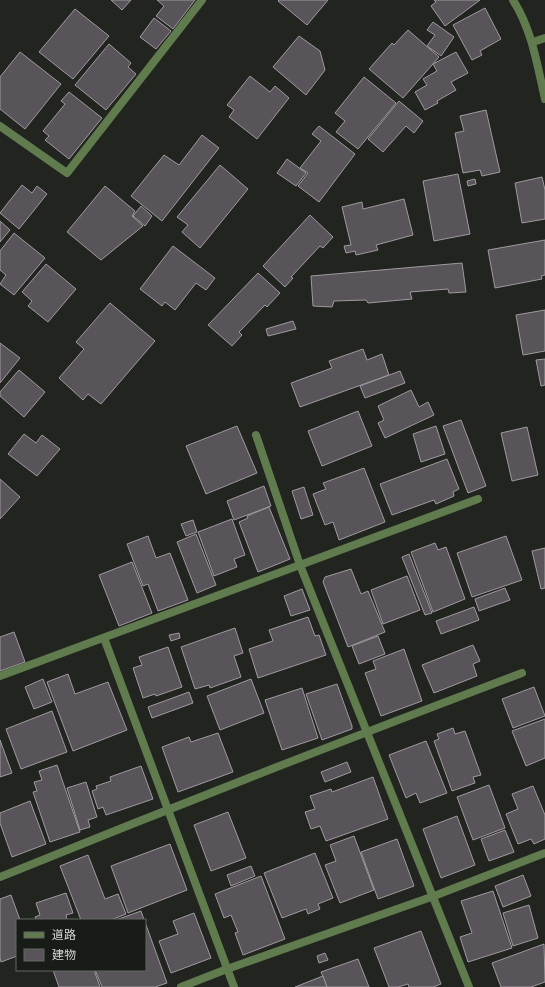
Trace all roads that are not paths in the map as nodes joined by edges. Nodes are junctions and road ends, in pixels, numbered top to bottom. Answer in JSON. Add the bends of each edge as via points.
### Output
{"nodes":[{"id":1,"x":202,"y":0,"type":"edge"},
{"id":2,"x":513,"y":0,"type":"edge"},
{"id":3,"x":545,"y":38,"type":"edge"},
{"id":4,"x":532,"y":42,"type":"junction"},
{"id":5,"x":545,"y":99,"type":"edge"},
{"id":6,"x":0,"y":126,"type":"edge"},
{"id":7,"x":256,"y":436,"type":"dead end"},
{"id":8,"x":478,"y":499,"type":"dead end"},
{"id":9,"x":300,"y":565,"type":"junction"},
{"id":10,"x":104,"y":638,"type":"junction"},
{"id":11,"x":522,"y":673,"type":"dead end"},
{"id":12,"x":0,"y":676,"type":"edge"},
{"id":13,"x":367,"y":731,"type":"junction"},
{"id":14,"x":168,"y":809,"type":"junction"},
{"id":15,"x":545,"y":853,"type":"edge"},
{"id":16,"x":0,"y":877,"type":"edge"},
{"id":17,"x":434,"y":896,"type":"junction"},
{"id":18,"x":227,"y":969,"type":"junction"},
{"id":19,"x":181,"y":987,"type":"edge"},
{"id":20,"x":234,"y":987,"type":"edge"},
{"id":21,"x":469,"y":987,"type":"edge"}],
"edges":[{"from":1,"to":6,"type":"street","via":[[67,173]]},
{"from":2,"to":4,"type":"street"},
{"from":3,"to":4,"type":"street"},
{"from":4,"to":5,"type":"street"},
{"from":7,"to":9,"type":"street"},
{"from":8,"to":9,"type":"street"},
{"from":9,"to":10,"type":"street"},
{"from":9,"to":13,"type":"street"},
{"from":10,"to":12,"type":"street"},
{"from":10,"to":14,"type":"street"},
{"from":11,"to":13,"type":"street"},
{"from":13,"to":14,"type":"street"},
{"from":13,"to":17,"type":"street"},
{"from":14,"to":16,"type":"street"},
{"from":14,"to":18,"type":"street"},
{"from":15,"to":17,"type":"street"},
{"from":17,"to":18,"type":"street"},
{"from":17,"to":21,"type":"street"},
{"from":18,"to":19,"type":"street"},
{"from":18,"to":20,"type":"street"}]}
